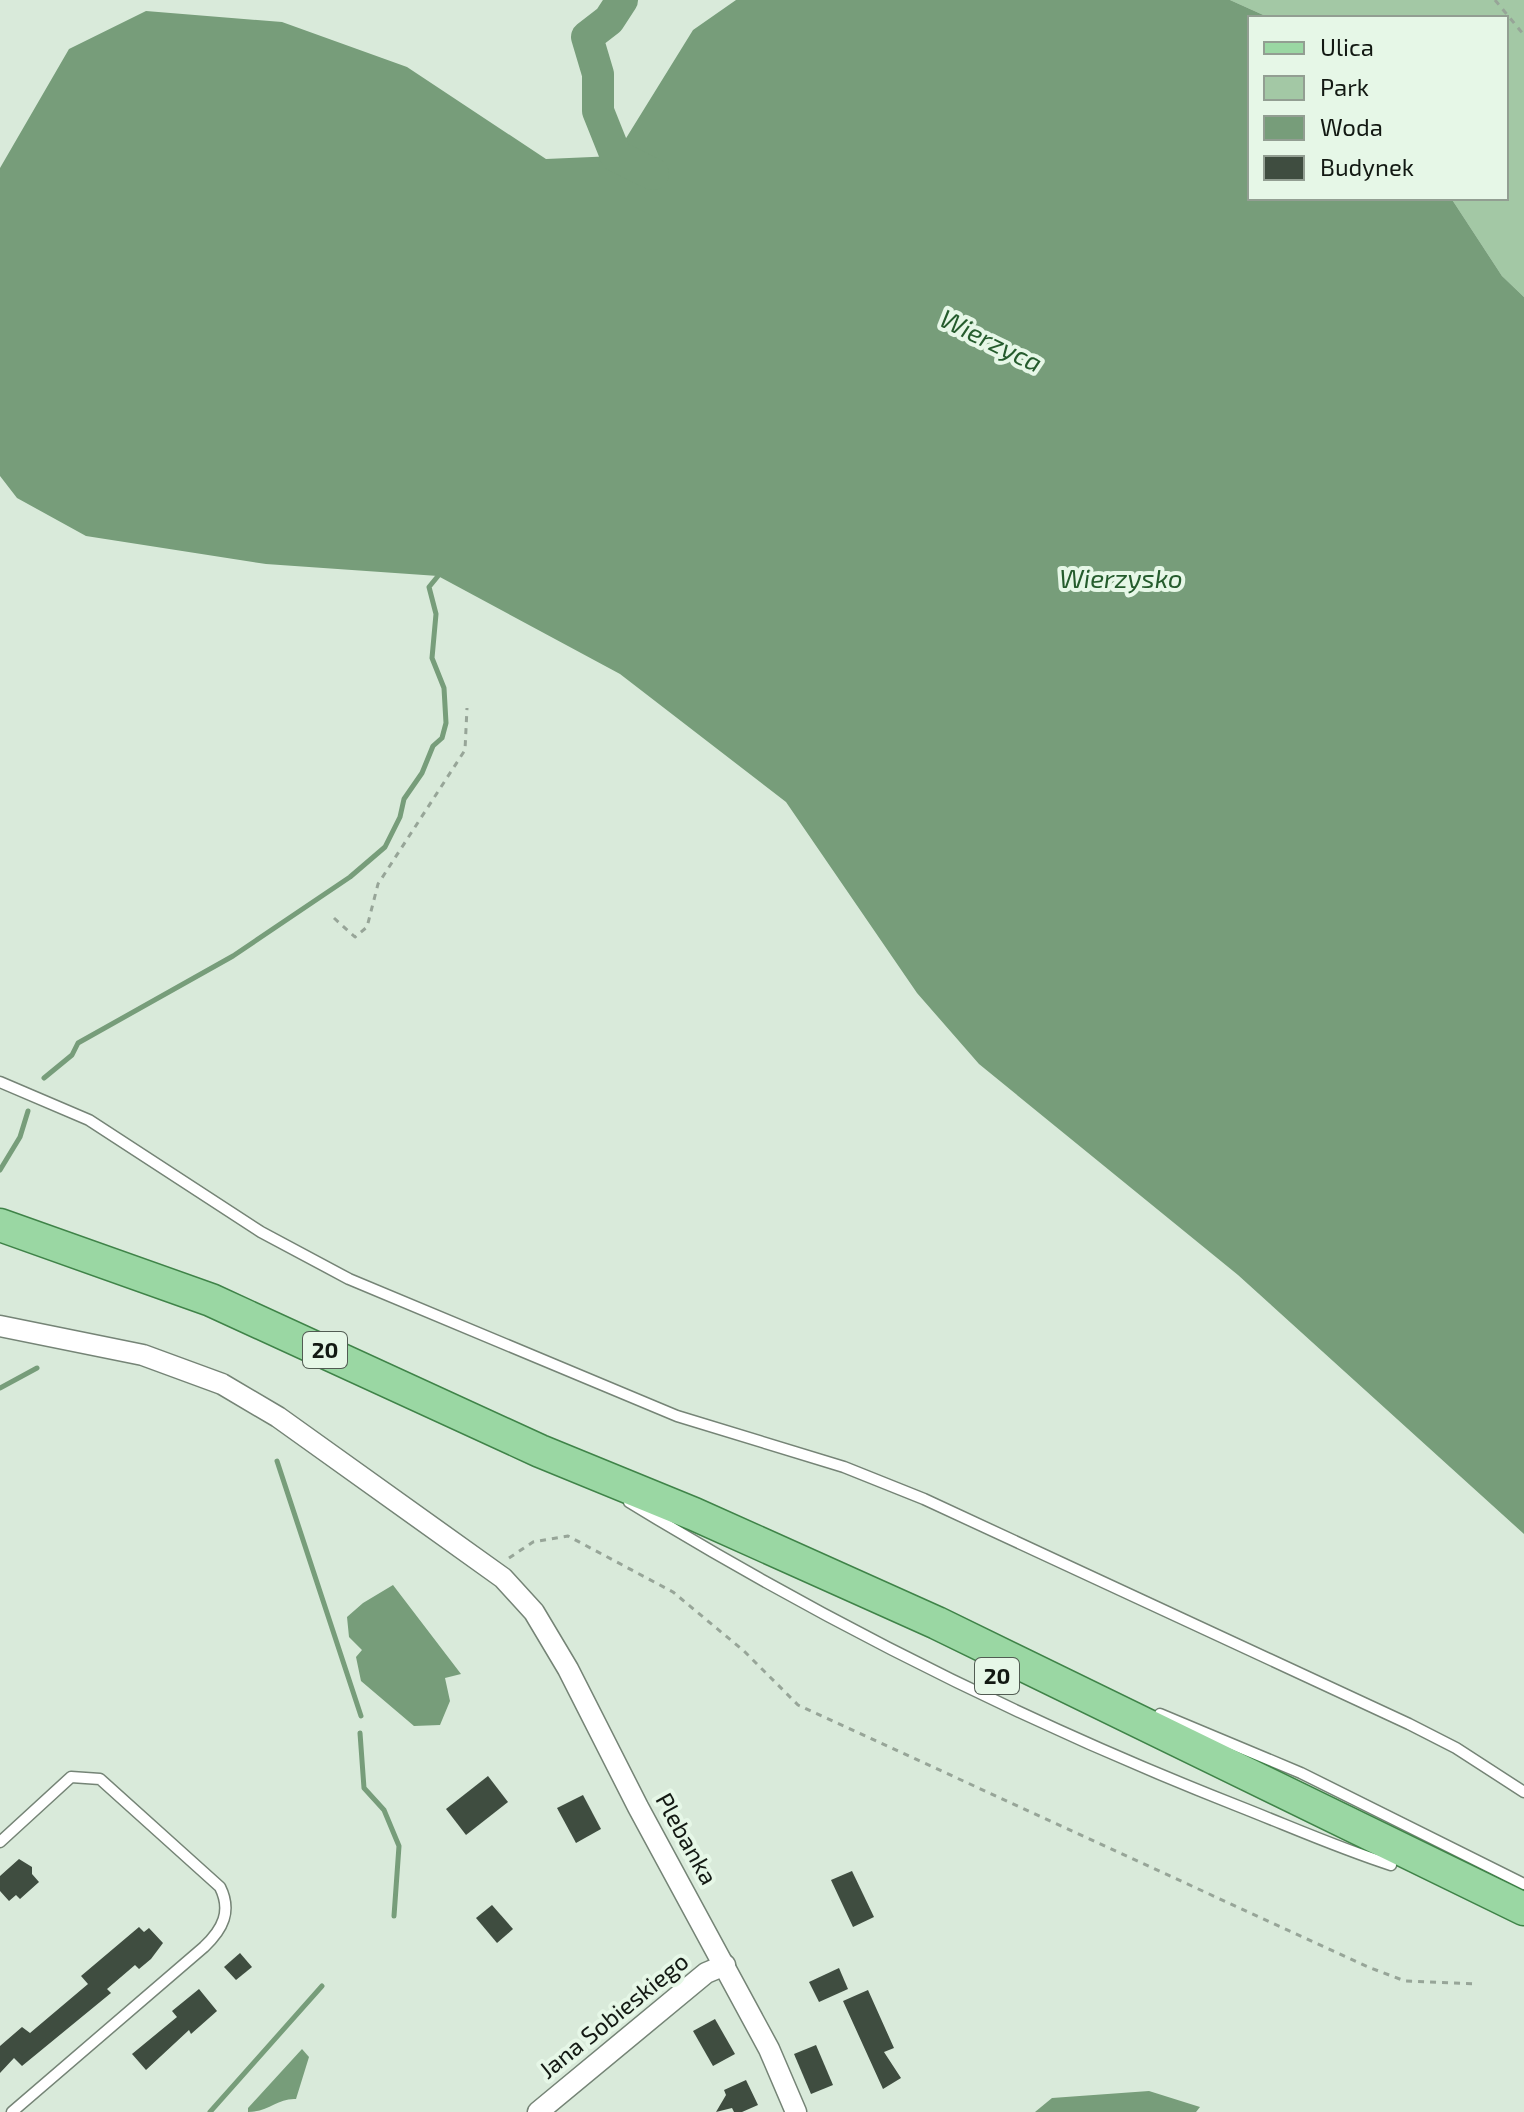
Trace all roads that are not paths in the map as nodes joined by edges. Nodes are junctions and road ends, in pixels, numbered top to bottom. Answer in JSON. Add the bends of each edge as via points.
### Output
{"nodes":[{"id":1,"x":0,"y":1082,"type":"edge"},
{"id":2,"x":0,"y":1225,"type":"edge"},
{"id":3,"x":0,"y":1326,"type":"edge"},
{"id":4,"x":540,"y":1451,"type":"junction"},
{"id":5,"x":937,"y":1623,"type":"junction"},
{"id":6,"x":1085,"y":1681,"type":"dead end"},
{"id":7,"x":1152,"y":1711,"type":"dead end"},
{"id":8,"x":1524,"y":1792,"type":"edge"},
{"id":9,"x":0,"y":1842,"type":"edge"},
{"id":10,"x":1524,"y":1884,"type":"edge"},
{"id":11,"x":1524,"y":1909,"type":"edge"},
{"id":12,"x":1524,"y":1928,"type":"edge"},
{"id":13,"x":725,"y":1965,"type":"junction"},
{"id":14,"x":12,"y":2112,"type":"edge"},
{"id":15,"x":538,"y":2112,"type":"edge"},
{"id":16,"x":796,"y":2112,"type":"edge"}],
"edges":[{"from":1,"to":8,"type":"lane","via":[[89,1120],[261,1232],[349,1279],[677,1416],[844,1467],[924,1499],[1409,1724]]},
{"from":2,"to":4,"type":"main road","number":"20","via":[[211,1300]]},
{"from":3,"to":13,"type":"street","name":"Plebanka","via":[[143,1355],[222,1384],[278,1417],[492,1569],[521,1596],[568,1669]]},
{"from":4,"to":5,"type":"main road","number":"20"},
{"from":4,"to":12,"type":"main road","number":"20","via":[[603,1487]]},
{"from":5,"to":6,"type":"lane"},
{"from":5,"to":11,"type":"main road","number":"20"},
{"from":7,"to":10,"type":"lane","via":[[1301,1773]]},
{"from":9,"to":14,"type":"lane","via":[[71,1777],[100,1779],[220,1887],[226,1912],[222,1926],[204,1947]]},
{"from":13,"to":15,"type":"street","name":"Jana Sobieskiego","via":[[706,1973]]},
{"from":13,"to":16,"type":"street","name":"Plebanka"}]}
